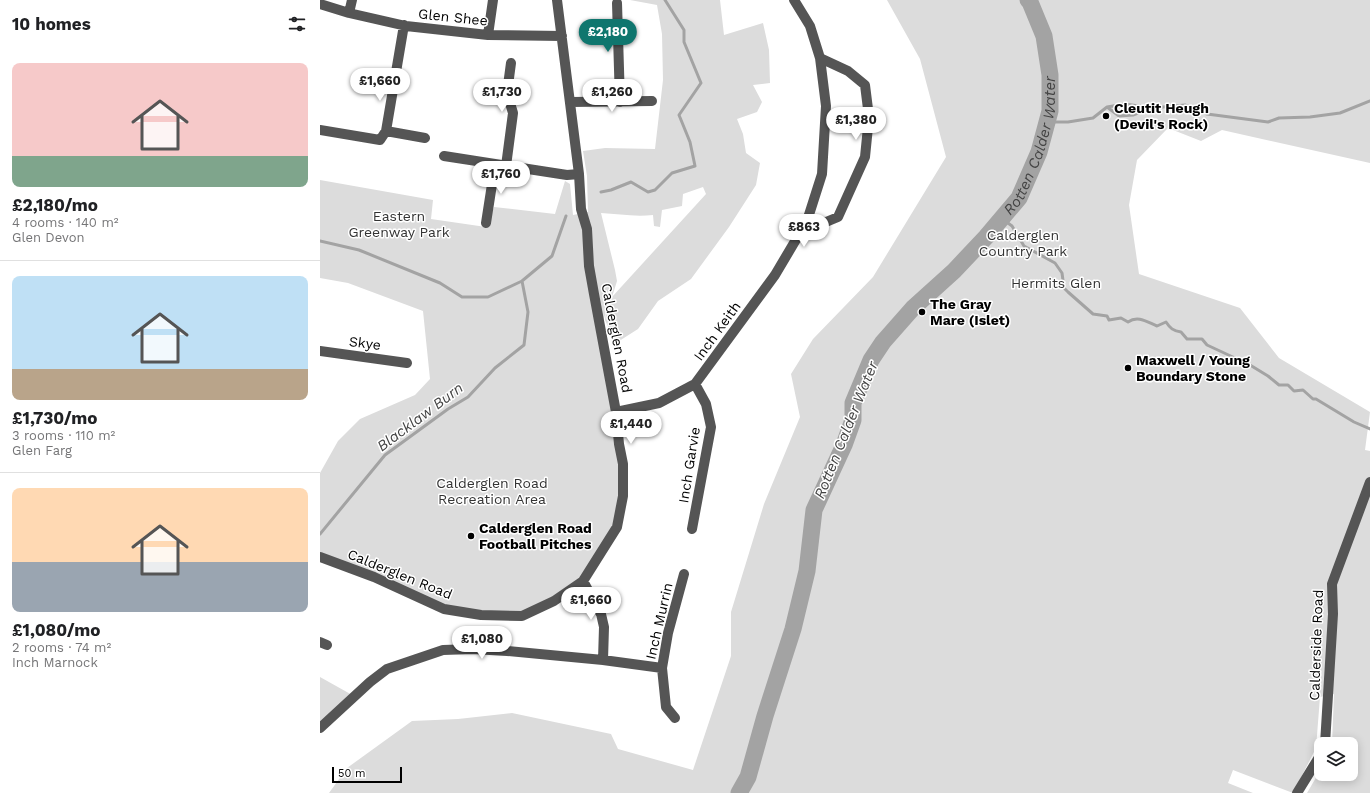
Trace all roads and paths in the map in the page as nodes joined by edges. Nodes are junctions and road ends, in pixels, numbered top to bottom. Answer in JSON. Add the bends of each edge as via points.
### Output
{"nodes":[{"id":1,"x":352,"y":0,"type":"edge"},
{"id":2,"x":493,"y":0,"type":"edge"},
{"id":3,"x":557,"y":0,"type":"edge"},
{"id":4,"x":794,"y":0,"type":"edge"},
{"id":5,"x":617,"y":3,"type":"dead end"},
{"id":6,"x":320,"y":4,"type":"edge"},
{"id":7,"x":350,"y":12,"type":"junction"},
{"id":8,"x":404,"y":25,"type":"junction"},
{"id":9,"x":488,"y":35,"type":"junction"},
{"id":10,"x":562,"y":36,"type":"junction"},
{"id":11,"x":820,"y":58,"type":"junction"},
{"id":12,"x":511,"y":63,"type":"dead end"},
{"id":13,"x":652,"y":101,"type":"dead end"},
{"id":14,"x":571,"y":102,"type":"junction"},
{"id":15,"x":620,"y":102,"type":"junction"},
{"id":16,"x":320,"y":130,"type":"edge"},
{"id":17,"x":386,"y":132,"type":"junction"},
{"id":18,"x":425,"y":138,"type":"dead end"},
{"id":19,"x":444,"y":156,"type":"dead end"},
{"id":20,"x":495,"y":165,"type":"junction"},
{"id":21,"x":506,"y":166,"type":"junction"},
{"id":22,"x":580,"y":174,"type":"junction"},
{"id":23,"x":806,"y":221,"type":"junction"},
{"id":24,"x":486,"y":223,"type":"dead end"},
{"id":25,"x":320,"y":351,"type":"edge"},
{"id":26,"x":407,"y":362,"type":"dead end"},
{"id":27,"x":695,"y":384,"type":"junction"},
{"id":28,"x":616,"y":412,"type":"junction"},
{"id":29,"x":1370,"y":482,"type":"edge"},
{"id":30,"x":692,"y":529,"type":"dead end"},
{"id":31,"x":320,"y":557,"type":"edge"},
{"id":32,"x":684,"y":574,"type":"dead end"},
{"id":33,"x":582,"y":581,"type":"junction"},
{"id":34,"x":603,"y":660,"type":"junction"},
{"id":35,"x":662,"y":668,"type":"junction"},
{"id":36,"x":675,"y":718,"type":"dead end"},
{"id":37,"x":320,"y":728,"type":"edge"},
{"id":38,"x":1326,"y":737,"type":"edge"},
{"id":39,"x":1314,"y":765,"type":"edge"},
{"id":40,"x":1297,"y":793,"type":"edge"}],
"edges":[{"from":1,"to":7,"type":"street"},
{"from":2,"to":9,"type":"street"},
{"from":3,"to":10,"type":"street","name":"Calderglen Road"},
{"from":4,"to":11,"type":"street","name":"Inch Keith","via":[[810,26]]},
{"from":5,"to":15,"type":"street"},
{"from":6,"to":7,"type":"street","name":"Glen Shee"},
{"from":7,"to":8,"type":"street","name":"Glen Shee"},
{"from":8,"to":9,"type":"street","name":"Glen Shee"},
{"from":8,"to":17,"type":"street"},
{"from":9,"to":10,"type":"street","name":"Glen Shee"},
{"from":10,"to":14,"type":"street","name":"Calderglen Road"},
{"from":11,"to":23,"type":"street","name":"Inch Keith","via":[[826,106],[822,174]]},
{"from":11,"to":23,"type":"street","via":[[848,71],[865,84],[869,117],[865,157],[838,217],[826,222]]},
{"from":12,"to":21,"type":"street","via":[[507,93],[513,113]]},
{"from":13,"to":15,"type":"street"},
{"from":14,"to":15,"type":"street"},
{"from":14,"to":22,"type":"street","name":"Calderglen Road"},
{"from":16,"to":17,"type":"street","via":[[380,140]]},
{"from":17,"to":18,"type":"street"},
{"from":19,"to":20,"type":"street"},
{"from":20,"to":21,"type":"street"},
{"from":20,"to":24,"type":"street"},
{"from":21,"to":22,"type":"street","via":[[567,175]]},
{"from":22,"to":28,"type":"street","name":"Calderglen Road","via":[[581,209],[587,229],[589,266]]},
{"from":23,"to":27,"type":"street","name":"Inch Keith","via":[[775,275]]},
{"from":25,"to":26,"type":"street","name":"Skye"},
{"from":27,"to":28,"type":"street","name":"Inch Keith","via":[[659,403]]},
{"from":27,"to":30,"type":"street","name":"Inch Garvie","via":[[706,404],[711,427]]},
{"from":28,"to":33,"type":"street","name":"Calderglen Road","via":[[623,464],[623,496],[617,527]]},
{"from":29,"to":38,"type":"street","name":"Calderside Road","via":[[1332,584],[1333,614]]},
{"from":31,"to":33,"type":"street","name":"Calderglen Road","via":[[374,577],[444,609],[481,615],[522,616],[554,601]]},
{"from":32,"to":35,"type":"street","name":"Inch Murrin","via":[[668,633]]},
{"from":33,"to":34,"type":"street","via":[[601,614],[604,627]]},
{"from":34,"to":35,"type":"street"},
{"from":34,"to":37,"type":"street","via":[[472,648],[443,650],[387,669]]},
{"from":35,"to":36,"type":"street","name":"Inch Murrin","via":[[666,707]]},
{"from":39,"to":40,"type":"street"}]}
